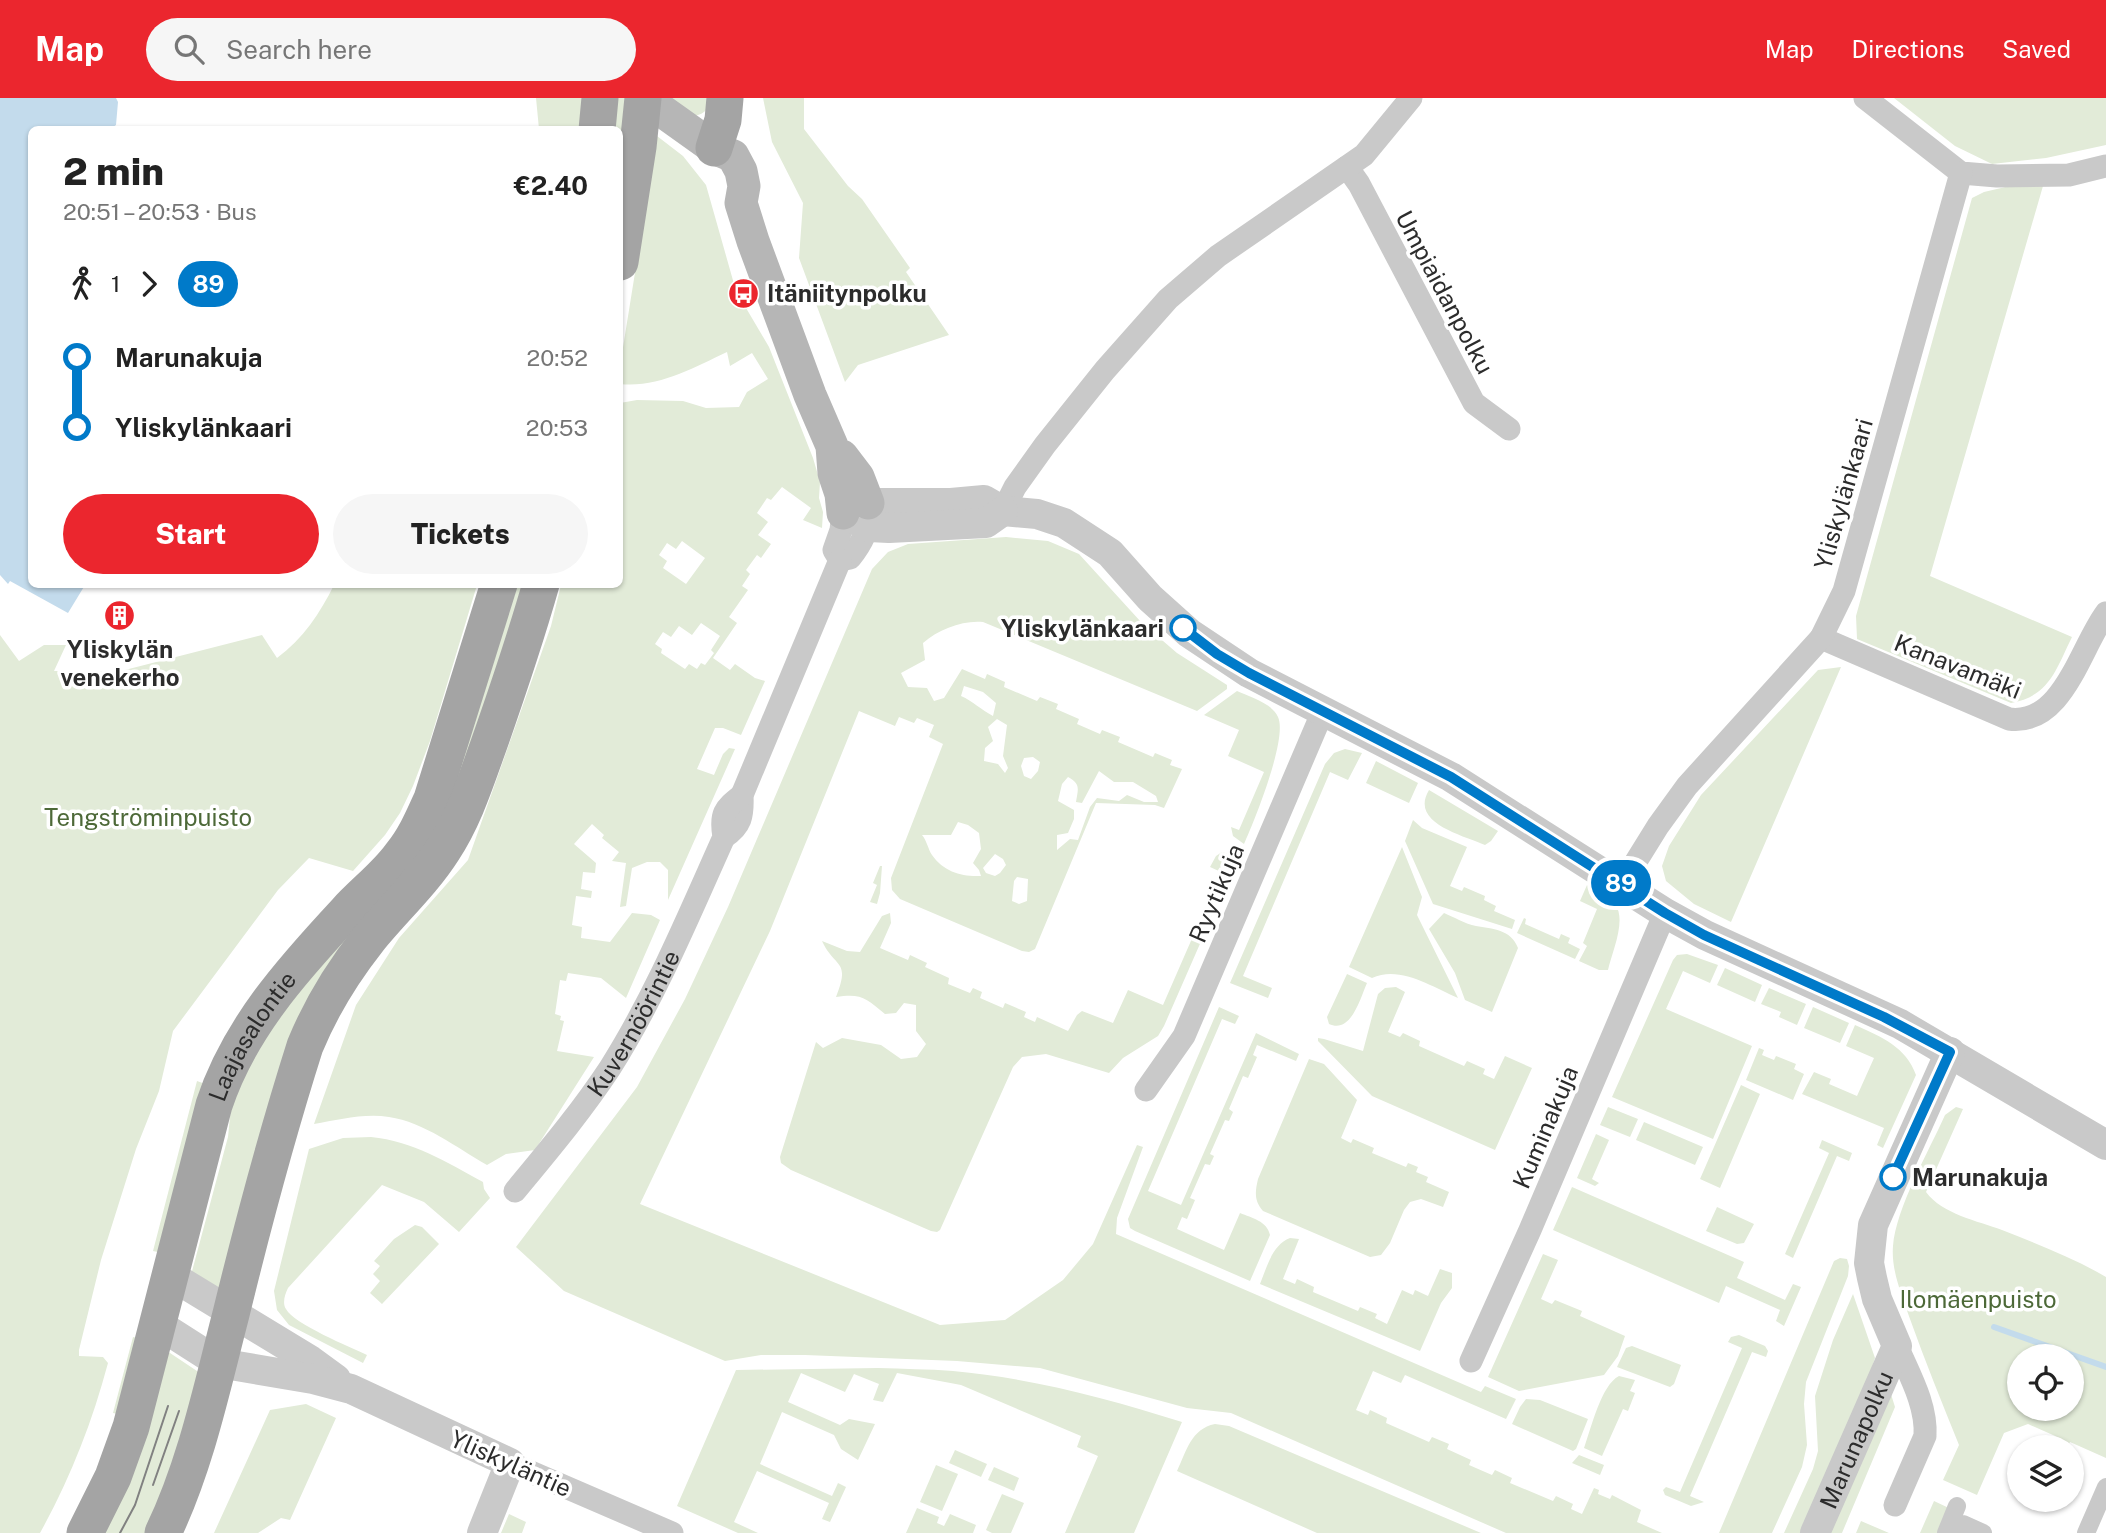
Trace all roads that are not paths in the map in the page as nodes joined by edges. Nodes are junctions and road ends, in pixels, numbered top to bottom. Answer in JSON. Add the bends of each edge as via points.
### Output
{"nodes":[{"id":1,"x":600,"y":98,"type":"edge"},
{"id":2,"x":644,"y":98,"type":"edge"},
{"id":3,"x":725,"y":98,"type":"edge"},
{"id":4,"x":1411,"y":98,"type":"edge"},
{"id":5,"x":1865,"y":98,"type":"edge"},
{"id":6,"x":597,"y":126,"type":"edge"},
{"id":7,"x":708,"y":144,"type":"junction"},
{"id":8,"x":2106,"y":166,"type":"edge"},
{"id":9,"x":1347,"y":167,"type":"junction"},
{"id":10,"x":1961,"y":173,"type":"junction"},
{"id":11,"x":623,"y":243,"type":"edge"},
{"id":12,"x":1509,"y":429,"type":"dead end"},
{"id":13,"x":1003,"y":511,"type":"junction"},
{"id":14,"x":860,"y":514,"type":"junction"},
{"id":15,"x":498,"y":588,"type":"edge"},
{"id":16,"x":540,"y":588,"type":"edge"},
{"id":17,"x":2106,"y":613,"type":"edge"},
{"id":18,"x":1821,"y":638,"type":"junction"},
{"id":19,"x":1323,"y":711,"type":"junction"},
{"id":20,"x":1622,"y":884,"type":"junction"},
{"id":21,"x":1665,"y":913,"type":"junction"},
{"id":22,"x":1950,"y":1052,"type":"junction"},
{"id":23,"x":1146,"y":1090,"type":"dead end"},
{"id":24,"x":2106,"y":1145,"type":"edge"},
{"id":25,"x":515,"y":1191,"type":"dead end"},
{"id":26,"x":170,"y":1275,"type":"junction"},
{"id":27,"x":231,"y":1313,"type":"junction"},
{"id":28,"x":158,"y":1324,"type":"junction"},
{"id":29,"x":1896,"y":1346,"type":"junction"},
{"id":30,"x":1471,"y":1361,"type":"dead end"},
{"id":31,"x":219,"y":1363,"type":"junction"},
{"id":32,"x":351,"y":1390,"type":"junction"},
{"id":33,"x":510,"y":1463,"type":"junction"},
{"id":34,"x":2106,"y":1487,"type":"edge"},
{"id":35,"x":1895,"y":1505,"type":"dead end"},
{"id":36,"x":1957,"y":1506,"type":"dead end"},
{"id":37,"x":85,"y":1533,"type":"edge"},
{"id":38,"x":163,"y":1533,"type":"edge"},
{"id":39,"x":482,"y":1533,"type":"edge"},
{"id":40,"x":673,"y":1533,"type":"edge"},
{"id":41,"x":1815,"y":1533,"type":"edge"},
{"id":42,"x":1946,"y":1533,"type":"edge"},
{"id":43,"x":1959,"y":1533,"type":"edge"},
{"id":44,"x":1983,"y":1533,"type":"edge"},
{"id":45,"x":2086,"y":1533,"type":"edge"}],
"edges":[{"from":1,"to":6,"type":"main road"},
{"from":2,"to":7,"type":"main road"},
{"from":2,"to":11,"type":"main road"},
{"from":3,"to":7,"type":"main road","via":[[723,120]]},
{"from":4,"to":9,"type":"street","via":[[1376,143]]},
{"from":5,"to":10,"type":"street"},
{"from":7,"to":14,"type":"main road","name":"Kuvernöörintie","via":[[729,192],[741,203],[832,446],[841,494]]},
{"from":8,"to":10,"type":"street","via":[[2069,175]]},
{"from":9,"to":12,"type":"street","name":"Umpiaidanpolku","via":[[1474,403]]},
{"from":9,"to":13,"type":"street","via":[[1218,256],[1168,299],[1045,444]]},
{"from":10,"to":18,"type":"street","name":"Yliskylänkaari","via":[[1844,591]]},
{"from":13,"to":14,"type":"street","via":[[984,500]]},
{"from":13,"to":19,"type":"street","via":[[1037,514],[1086,536],[1110,553],[1189,633],[1249,673]]},
{"from":14,"to":25,"type":"street","name":"Kuvernöörintie","via":[[841,530],[834,550],[840,560],[741,795],[743,814],[736,828],[724,837],[661,977],[590,1097]]},
{"from":15,"to":26,"type":"main road","name":"Laajasalontie","via":[[418,830],[400,857],[293,971],[230,1062],[214,1105]]},
{"from":16,"to":27,"type":"main road","name":"Laajasalontie","via":[[465,810],[416,886],[344,971],[313,1026]]},
{"from":17,"to":18,"type":"street","name":"Kanavamäki","via":[[2055,701],[2034,718],[2021,720],[2009,719]]},
{"from":18,"to":20,"type":"street","name":"Yliskylänkaari","via":[[1687,786]]},
{"from":19,"to":20,"type":"street","via":[[1451,777]]},
{"from":19,"to":23,"type":"street","name":"Ryytikuja","via":[[1184,1036]]},
{"from":20,"to":21,"type":"street"},
{"from":21,"to":22,"type":"street"},
{"from":21,"to":30,"type":"street","name":"Kuminakuja"},
{"from":22,"to":24,"type":"street"},
{"from":22,"to":29,"type":"street","via":[[1873,1225],[1869,1263]]},
{"from":26,"to":27,"type":"street","name":"Yliskyläntie"},
{"from":26,"to":28,"type":"main road","name":"Laajasalontie"},
{"from":27,"to":31,"type":"main road","name":"Laajasalontie"},
{"from":27,"to":32,"type":"street","name":"Yliskyläntie"},
{"from":28,"to":31,"type":"street","name":"Yliskyläntie"},
{"from":28,"to":37,"type":"main road","name":"Laajasalontie","via":[[121,1457]]},
{"from":29,"to":35,"type":"street","via":[[1920,1402],[1926,1436]]},
{"from":29,"to":41,"type":"street","name":"Marunapolku"},
{"from":31,"to":32,"type":"street","name":"Yliskyläntie"},
{"from":31,"to":38,"type":"main road","name":"Laajasalontie","via":[[185,1480]]},
{"from":32,"to":33,"type":"street","name":"Yliskyläntie"},
{"from":33,"to":39,"type":"street"},
{"from":33,"to":40,"type":"street","name":"Yliskyläntie"},
{"from":34,"to":45,"type":"street"},
{"from":36,"to":42,"type":"street"},
{"from":43,"to":44,"type":"street","via":[[1963,1524]]}]}
